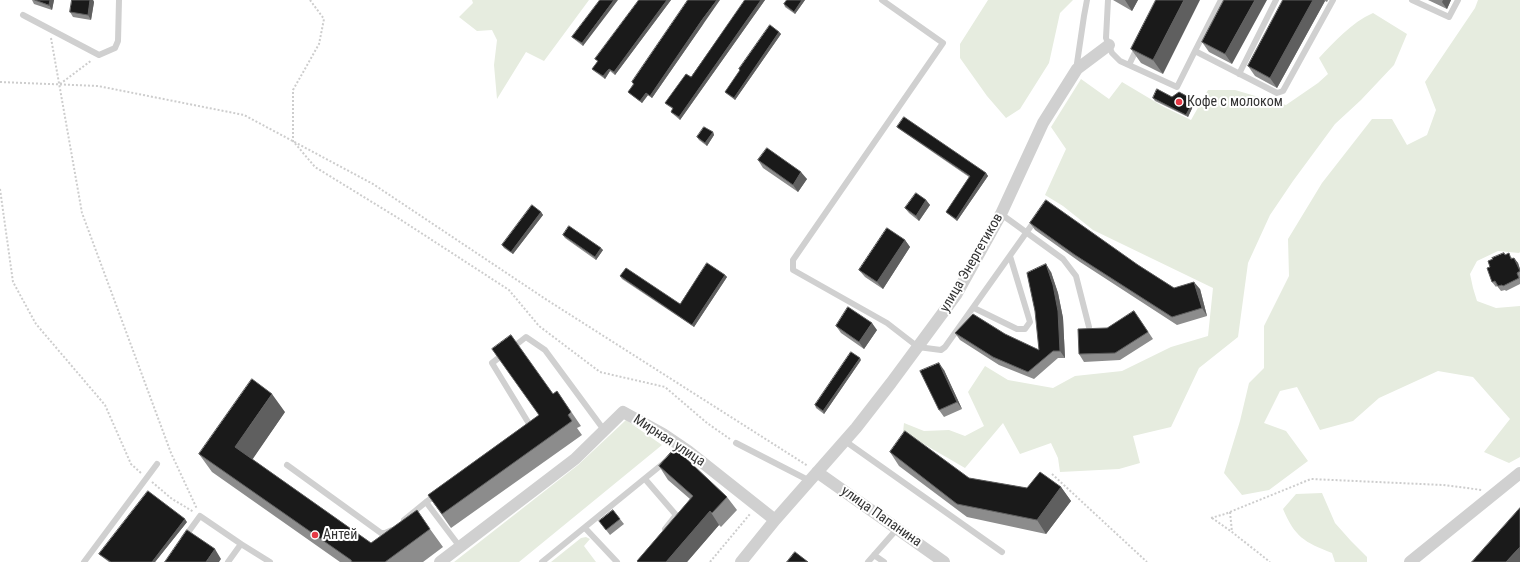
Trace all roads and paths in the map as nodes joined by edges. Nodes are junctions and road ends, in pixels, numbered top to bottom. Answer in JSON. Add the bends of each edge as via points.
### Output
{"nodes":[{"id":1,"x":119,"y":0,"type":"edge"},
{"id":2,"x":310,"y":0,"type":"edge"},
{"id":3,"x":882,"y":0,"type":"edge"},
{"id":4,"x":1087,"y":0,"type":"edge"},
{"id":5,"x":1108,"y":0,"type":"edge"},
{"id":6,"x":1221,"y":0,"type":"edge"},
{"id":7,"x":1276,"y":0,"type":"edge"},
{"id":8,"x":1333,"y":0,"type":"edge"},
{"id":9,"x":1412,"y":0,"type":"edge"},
{"id":10,"x":1458,"y":0,"type":"edge"},
{"id":11,"x":22,"y":15,"type":"dead end"},
{"id":12,"x":49,"y":29,"type":"junction"},
{"id":13,"x":1142,"y":39,"type":"edge"},
{"id":14,"x":1109,"y":45,"type":"junction"},
{"id":15,"x":1195,"y":51,"type":"junction"},
{"id":16,"x":99,"y":55,"type":"junction"},
{"id":17,"x":1129,"y":65,"type":"junction"},
{"id":18,"x":1076,"y":71,"type":"junction"},
{"id":19,"x":1239,"y":74,"type":"junction"},
{"id":20,"x":0,"y":82,"type":"edge"},
{"id":21,"x":59,"y":84,"type":"junction"},
{"id":22,"x":293,"y":142,"type":"junction"},
{"id":23,"x":0,"y":189,"type":"edge"},
{"id":24,"x":1001,"y":214,"type":"junction"},
{"id":25,"x":1040,"y":214,"type":"edge"},
{"id":26,"x":1026,"y":232,"type":"junction"},
{"id":27,"x":1010,"y":256,"type":"junction"},
{"id":28,"x":974,"y":308,"type":"junction"},
{"id":29,"x":1089,"y":327,"type":"edge"},
{"id":30,"x":918,"y":347,"type":"junction"},
{"id":31,"x":604,"y":430,"type":"junction"},
{"id":32,"x":525,"y":432,"type":"edge"},
{"id":33,"x":845,"y":441,"type":"junction"},
{"id":34,"x":736,"y":443,"type":"joint"},
{"id":35,"x":672,"y":457,"type":"edge"},
{"id":36,"x":158,"y":464,"type":"dead end"},
{"id":37,"x":287,"y":465,"type":"dead end"},
{"id":38,"x":1520,"y":473,"type":"edge"},
{"id":39,"x":1052,"y":474,"type":"dead end"},
{"id":40,"x":814,"y":477,"type":"junction"},
{"id":41,"x":147,"y":478,"type":"junction"},
{"id":42,"x":645,"y":479,"type":"junction"},
{"id":43,"x":444,"y":489,"type":"edge"},
{"id":44,"x":1497,"y":490,"type":"junction"},
{"id":45,"x":426,"y":502,"type":"junction"},
{"id":46,"x":757,"y":505,"type":"junction"},
{"id":47,"x":1230,"y":512,"type":"junction"},
{"id":48,"x":200,"y":516,"type":"junction"},
{"id":49,"x":775,"y":520,"type":"junction"},
{"id":50,"x":585,"y":528,"type":"junction"},
{"id":51,"x":897,"y":529,"type":"junction"},
{"id":52,"x":663,"y":532,"type":"edge"},
{"id":53,"x":1232,"y":532,"type":"junction"},
{"id":54,"x":241,"y":544,"type":"junction"},
{"id":55,"x":179,"y":545,"type":"edge"},
{"id":56,"x":460,"y":547,"type":"junction"},
{"id":57,"x":1002,"y":552,"type":"dead end"},
{"id":58,"x":874,"y":555,"type":"junction"},
{"id":59,"x":84,"y":562,"type":"edge"},
{"id":60,"x":228,"y":562,"type":"edge"},
{"id":61,"x":270,"y":562,"type":"edge"},
{"id":62,"x":440,"y":562,"type":"edge"},
{"id":63,"x":542,"y":562,"type":"edge"},
{"id":64,"x":617,"y":562,"type":"edge"},
{"id":65,"x":710,"y":562,"type":"edge"},
{"id":66,"x":741,"y":562,"type":"edge"},
{"id":67,"x":868,"y":562,"type":"edge"},
{"id":68,"x":884,"y":562,"type":"edge"},
{"id":69,"x":944,"y":562,"type":"edge"},
{"id":70,"x":1147,"y":562,"type":"edge"},
{"id":71,"x":1270,"y":562,"type":"edge"},
{"id":72,"x":1410,"y":562,"type":"edge"}],
"edges":[{"from":1,"to":16,"type":"lane","via":[[118,41],[115,48]]},
{"from":2,"to":22,"type":"path","via":[[324,19],[319,44],[293,90]]},
{"from":3,"to":30,"type":"lane","via":[[943,43],[793,260],[793,270],[887,323]]},
{"from":4,"to":18,"type":"lane"},
{"from":5,"to":14,"type":"lane","via":[[1106,38]]},
{"from":6,"to":15,"type":"lane"},
{"from":7,"to":19,"type":"lane"},
{"from":8,"to":19,"type":"lane","via":[[1283,91],[1278,93]]},
{"from":9,"to":10,"type":"lane","via":[[1448,17]]},
{"from":11,"to":12,"type":"lane"},
{"from":12,"to":16,"type":"lane"},
{"from":12,"to":21,"type":"path"},
{"from":13,"to":17,"type":"lane"},
{"from":14,"to":17,"type":"lane","via":[[1112,53],[1120,61]]},
{"from":14,"to":18,"type":"street","name":"улица Энергетиков"},
{"from":15,"to":17,"type":"lane","via":[[1177,87]]},
{"from":15,"to":19,"type":"lane"},
{"from":16,"to":21,"type":"path"},
{"from":18,"to":24,"type":"street","name":"улица Энергетиков","via":[[1043,123]]},
{"from":20,"to":21,"type":"path"},
{"from":21,"to":22,"type":"path","via":[[98,86],[244,115]]},
{"from":21,"to":48,"type":"path","via":[[82,213],[171,452]]},
{"from":22,"to":34,"type":"path","via":[[315,167],[509,290],[540,326],[600,372],[665,387]]},
{"from":22,"to":40,"type":"path","via":[[373,184]]},
{"from":23,"to":41,"type":"path","via":[[13,282],[36,324],[105,405],[131,464]]},
{"from":24,"to":26,"type":"lane"},
{"from":24,"to":30,"type":"street","name":"улица Энергетиков","via":[[956,295]]},
{"from":25,"to":26,"type":"lane"},
{"from":26,"to":27,"type":"lane"},
{"from":26,"to":29,"type":"lane","via":[[1063,259],[1076,276]]},
{"from":27,"to":28,"type":"lane"},
{"from":27,"to":28,"type":"lane","via":[[1030,322],[1029,326],[1026,329],[1017,329]]},
{"from":28,"to":30,"type":"lane","via":[[943,349]]},
{"from":30,"to":33,"type":"street","name":"улица Энергетиков"},
{"from":31,"to":32,"type":"lane","via":[[545,350],[526,337],[492,364],[531,428]]},
{"from":31,"to":46,"type":"street","name":"Мирная улица","via":[[623,412],[663,434],[680,450]]},
{"from":31,"to":56,"type":"street","name":"Мирная улица","via":[[575,459]]},
{"from":33,"to":40,"type":"street","name":"улица Энергетиков"},
{"from":33,"to":57,"type":"lane"},
{"from":34,"to":40,"type":"lane"},
{"from":35,"to":42,"type":"lane"},
{"from":36,"to":41,"type":"lane"},
{"from":37,"to":45,"type":"lane","via":[[381,533],[391,531]]},
{"from":38,"to":44,"type":"street"},
{"from":39,"to":70,"type":"path"},
{"from":40,"to":49,"type":"street"},
{"from":40,"to":51,"type":"street","name":"улица Папанина"},
{"from":41,"to":48,"type":"path","via":[[172,499]]},
{"from":41,"to":59,"type":"lane"},
{"from":42,"to":50,"type":"lane"},
{"from":42,"to":52,"type":"lane","via":[[676,515]]},
{"from":43,"to":45,"type":"lane"},
{"from":44,"to":47,"type":"path","via":[[1311,479]]},
{"from":44,"to":72,"type":"street"},
{"from":45,"to":56,"type":"lane"},
{"from":46,"to":49,"type":"street","name":"Мирная улица"},
{"from":46,"to":65,"type":"path"},
{"from":47,"to":53,"type":"path"},
{"from":47,"to":53,"type":"path","via":[[1211,518]]},
{"from":48,"to":54,"type":"lane"},
{"from":48,"to":55,"type":"lane"},
{"from":49,"to":66,"type":"street"},
{"from":50,"to":63,"type":"lane"},
{"from":50,"to":64,"type":"lane"},
{"from":51,"to":58,"type":"lane"},
{"from":51,"to":69,"type":"street","name":"улица Папанина"},
{"from":53,"to":71,"type":"path"},
{"from":54,"to":60,"type":"lane"},
{"from":54,"to":61,"type":"lane"},
{"from":56,"to":62,"type":"street","name":"Мирная улица"},
{"from":58,"to":67,"type":"lane"},
{"from":58,"to":68,"type":"lane"}]}
